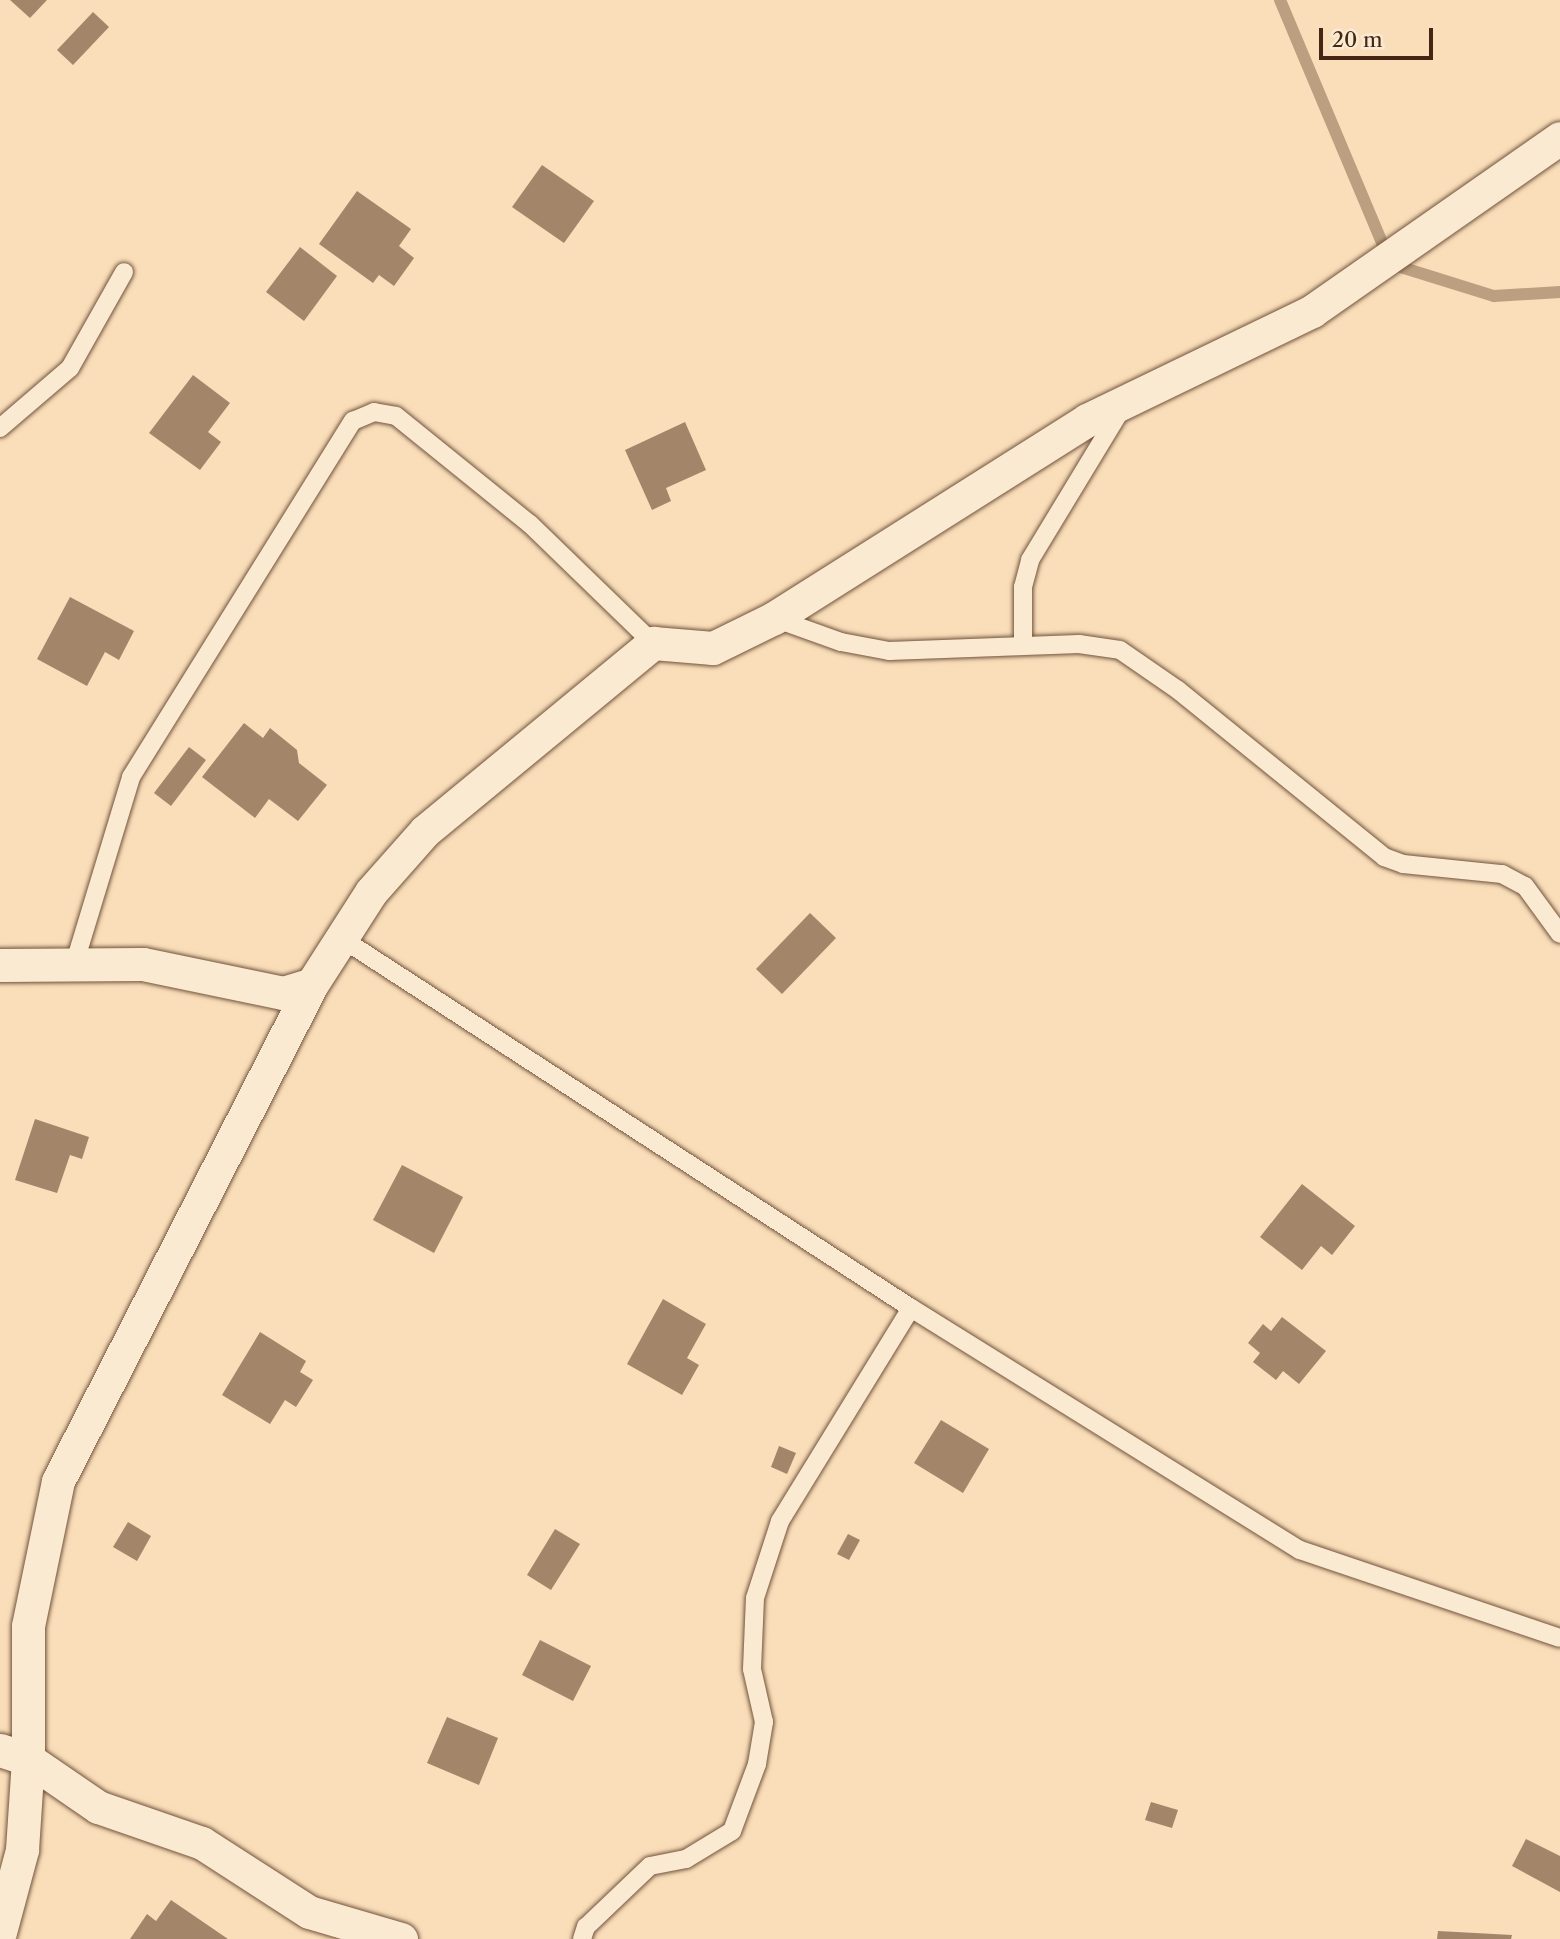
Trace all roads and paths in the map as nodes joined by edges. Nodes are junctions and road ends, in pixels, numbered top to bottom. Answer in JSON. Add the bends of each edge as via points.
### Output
{"nodes":[{"id":1,"x":1560,"y":138,"type":"edge"},
{"id":2,"x":124,"y":272,"type":"dead end"},
{"id":3,"x":1128,"y":400,"type":"junction"},
{"id":4,"x":0,"y":428,"type":"edge"},
{"id":5,"x":774,"y":618,"type":"junction"},
{"id":6,"x":653,"y":643,"type":"junction"},
{"id":7,"x":1023,"y":645,"type":"junction"},
{"id":8,"x":1560,"y":934,"type":"edge"},
{"id":9,"x":341,"y":938,"type":"junction"},
{"id":10,"x":0,"y":965,"type":"edge"},
{"id":11,"x":74,"y":965,"type":"junction"},
{"id":12,"x":312,"y":984,"type":"junction"},
{"id":13,"x":911,"y":1308,"type":"junction"},
{"id":14,"x":1560,"y":1638,"type":"edge"},
{"id":15,"x":14,"y":1755,"type":"edge"},
{"id":16,"x":0,"y":1932,"type":"edge"},
{"id":17,"x":332,"y":1932,"type":"edge"},
{"id":18,"x":401,"y":1939,"type":"edge"},
{"id":19,"x":582,"y":1939,"type":"edge"}],
"edges":[{"from":1,"to":3,"type":"street","via":[[1312,311]]},
{"from":2,"to":4,"type":"lane","via":[[70,368]]},
{"from":3,"to":5,"type":"street","via":[[995,476],[831,586]]},
{"from":3,"to":7,"type":"lane","via":[[1030,560],[1023,587]]},
{"from":5,"to":6,"type":"street","via":[[713,648]]},
{"from":5,"to":7,"type":"lane","via":[[841,642],[889,650]]},
{"from":6,"to":9,"type":"street","via":[[425,831],[371,892]]},
{"from":6,"to":11,"type":"lane","via":[[530,524],[396,416],[374,412],[353,421],[131,777]]},
{"from":7,"to":8,"type":"lane","via":[[1107,647],[1130,656],[1384,857],[1403,864],[1502,874],[1525,886]]},
{"from":9,"to":12,"type":"street"},
{"from":9,"to":13,"type":"lane"},
{"from":10,"to":11,"type":"street"},
{"from":11,"to":12,"type":"street","via":[[143,964],[282,993]]},
{"from":12,"to":15,"type":"street","via":[[58,1481],[28,1626]]},
{"from":13,"to":14,"type":"lane","via":[[1300,1550]]},
{"from":13,"to":19,"type":"lane","via":[[780,1521],[755,1598],[752,1669],[764,1722],[757,1764],[732,1831],[686,1859],[650,1866],[586,1927]]},
{"from":15,"to":16,"type":"street","via":[[22,1850]]},
{"from":15,"to":17,"type":"street","via":[[98,1807],[202,1843],[309,1912]]},
{"from":17,"to":18,"type":"street"}]}
